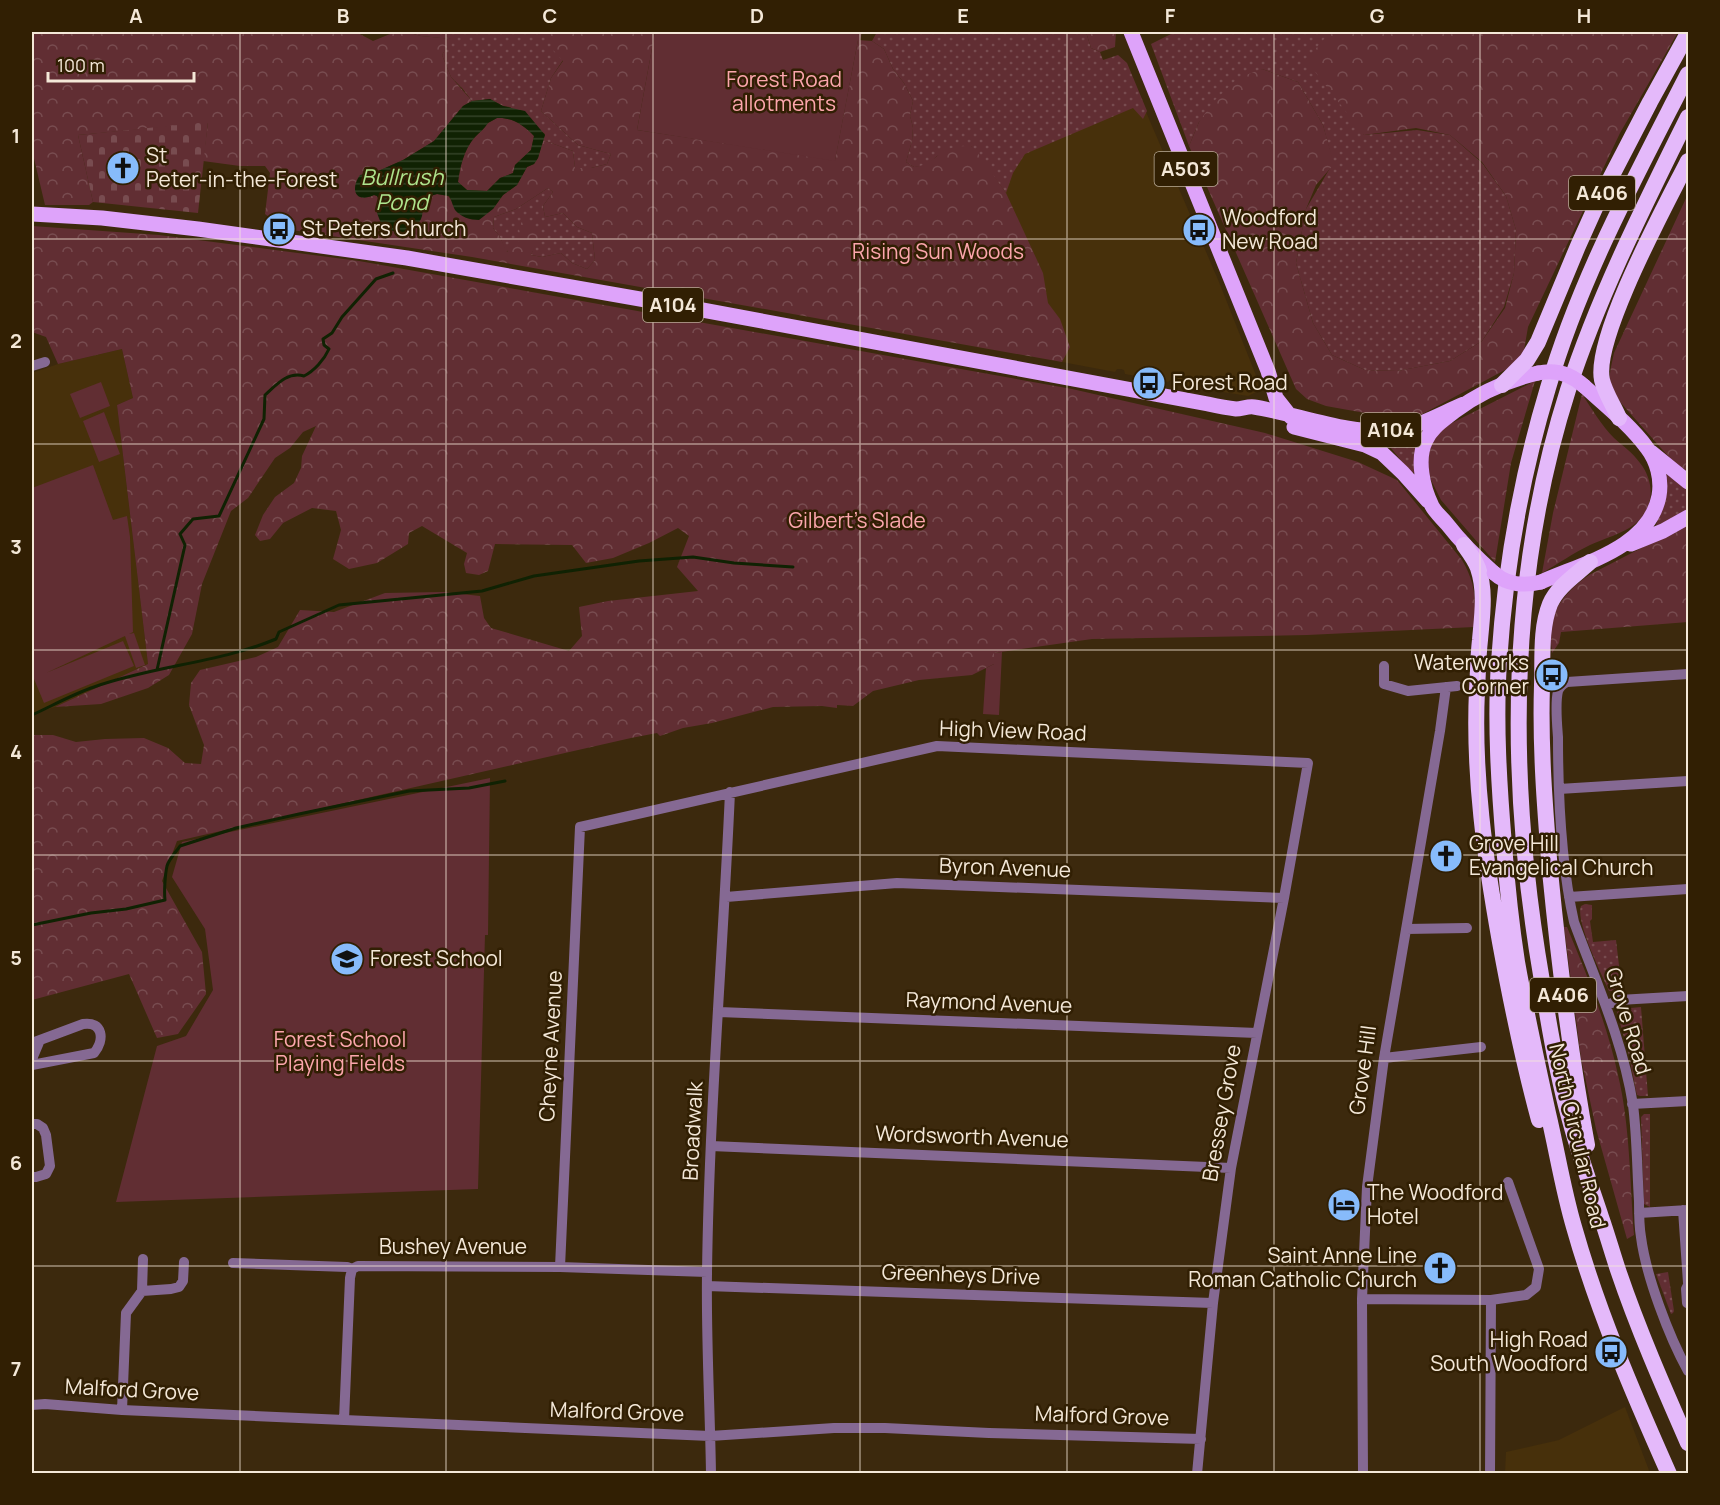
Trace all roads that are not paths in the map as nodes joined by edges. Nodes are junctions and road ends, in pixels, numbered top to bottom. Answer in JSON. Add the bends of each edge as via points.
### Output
{"nodes":[{"id":1,"x":1131,"y":32,"type":"edge"},
{"id":2,"x":1689,"y":33,"type":"edge"},
{"id":3,"x":1689,"y":74,"type":"edge"},
{"id":4,"x":1689,"y":117,"type":"edge"},
{"id":5,"x":1689,"y":161,"type":"edge"},
{"id":6,"x":32,"y":214,"type":"edge"},
{"id":7,"x":45,"y":362,"type":"dead end"},
{"id":8,"x":32,"y":366,"type":"edge"},
{"id":9,"x":1270,"y":378,"type":"junction"},
{"id":10,"x":1502,"y":385,"type":"junction"},
{"id":11,"x":1464,"y":404,"type":"junction"},
{"id":12,"x":1245,"y":408,"type":"junction"},
{"id":13,"x":1289,"y":416,"type":"junction"},
{"id":14,"x":1619,"y":418,"type":"junction"},
{"id":15,"x":1308,"y":425,"type":"junction"},
{"id":16,"x":1647,"y":448,"type":"junction"},
{"id":17,"x":1689,"y":482,"type":"edge"},
{"id":18,"x":1432,"y":507,"type":"junction"},
{"id":19,"x":1689,"y":518,"type":"edge"},
{"id":20,"x":1464,"y":545,"type":"junction"},
{"id":21,"x":1611,"y":551,"type":"junction"},
{"id":22,"x":1590,"y":562,"type":"junction"},
{"id":23,"x":1384,"y":666,"type":"dead end"},
{"id":24,"x":1689,"y":674,"type":"edge"},
{"id":25,"x":1308,"y":763,"type":"joint"},
{"id":26,"x":1689,"y":781,"type":"edge"},
{"id":27,"x":1559,"y":789,"type":"junction"},
{"id":28,"x":730,"y":792,"type":"junction"},
{"id":29,"x":580,"y":826,"type":"joint"},
{"id":30,"x":1689,"y":889,"type":"edge"},
{"id":31,"x":726,"y":897,"type":"junction"},
{"id":32,"x":1569,"y":897,"type":"junction"},
{"id":33,"x":1284,"y":898,"type":"junction"},
{"id":34,"x":1467,"y":928,"type":"dead end"},
{"id":35,"x":1406,"y":929,"type":"junction"},
{"id":36,"x":1689,"y":996,"type":"edge"},
{"id":37,"x":1607,"y":1005,"type":"junction"},
{"id":38,"x":719,"y":1012,"type":"junction"},
{"id":39,"x":1257,"y":1033,"type":"junction"},
{"id":40,"x":36,"y":1041,"type":"edge"},
{"id":41,"x":1481,"y":1047,"type":"dead end"},
{"id":42,"x":1384,"y":1058,"type":"junction"},
{"id":43,"x":32,"y":1059,"type":"edge"},
{"id":44,"x":32,"y":1065,"type":"edge"},
{"id":45,"x":1689,"y":1101,"type":"edge"},
{"id":46,"x":1632,"y":1104,"type":"junction"},
{"id":47,"x":32,"y":1124,"type":"edge"},
{"id":48,"x":711,"y":1146,"type":"junction"},
{"id":49,"x":1231,"y":1168,"type":"junction"},
{"id":50,"x":32,"y":1176,"type":"edge"},
{"id":51,"x":1508,"y":1182,"type":"dead end"},
{"id":52,"x":1686,"y":1210,"type":"edge"},
{"id":53,"x":1639,"y":1214,"type":"junction"},
{"id":54,"x":1601,"y":1216,"type":"junction"},
{"id":55,"x":1573,"y":1226,"type":"junction"},
{"id":56,"x":143,"y":1259,"type":"dead end"},
{"id":57,"x":184,"y":1262,"type":"dead end"},
{"id":58,"x":233,"y":1263,"type":"dead end"},
{"id":59,"x":560,"y":1267,"type":"junction"},
{"id":60,"x":352,"y":1269,"type":"junction"},
{"id":61,"x":707,"y":1272,"type":"junction"},
{"id":62,"x":1689,"y":1284,"type":"edge"},
{"id":63,"x":707,"y":1286,"type":"junction"},
{"id":64,"x":142,"y":1291,"type":"junction"},
{"id":65,"x":1362,"y":1299,"type":"junction"},
{"id":66,"x":1491,"y":1300,"type":"junction"},
{"id":67,"x":1213,"y":1303,"type":"junction"},
{"id":68,"x":1687,"y":1303,"type":"edge"},
{"id":69,"x":1688,"y":1369,"type":"edge"},
{"id":70,"x":32,"y":1405,"type":"edge"},
{"id":71,"x":122,"y":1410,"type":"junction"},
{"id":72,"x":344,"y":1420,"type":"junction"},
{"id":73,"x":710,"y":1436,"type":"junction"},
{"id":74,"x":1201,"y":1439,"type":"junction"},
{"id":75,"x":1689,"y":1443,"type":"edge"},
{"id":76,"x":711,"y":1473,"type":"edge"},
{"id":77,"x":1197,"y":1473,"type":"edge"},
{"id":78,"x":1363,"y":1473,"type":"edge"},
{"id":79,"x":1490,"y":1473,"type":"edge"},
{"id":80,"x":1669,"y":1473,"type":"edge"}],
"edges":[{"from":1,"to":9,"type":"main road","number":"A503"},
{"from":2,"to":10,"type":"highway","number":"A406","via":[[1596,206],[1538,342],[1527,360]]},
{"from":3,"to":55,"type":"highway","name":"North Circular Road","number":"A406","via":[[1616,216],[1559,351],[1521,495],[1499,663],[1499,775],[1516,955]]},
{"from":4,"to":54,"type":"highway","name":"North Circular Road","number":"A406","via":[[1588,331],[1540,499],[1523,610],[1519,775],[1535,944],[1568,1114]]},
{"from":5,"to":14,"type":"highway","number":"A406","via":[[1639,261],[1604,349],[1602,381]]},
{"from":6,"to":12,"type":"main road","number":"A104","via":[[198,229],[398,257],[1082,382]]},
{"from":7,"to":8,"type":"street"},
{"from":9,"to":12,"type":"main road","via":[[1267,394]]},
{"from":9,"to":13,"type":"main road","number":"A503","via":[[1276,398]]},
{"from":9,"to":15,"type":"main road","number":"A503"},
{"from":10,"to":11,"type":"main road"},
{"from":10,"to":14,"type":"main road","bridge":true,"via":[[1538,373],[1563,373],[1584,386]]},
{"from":11,"to":15,"type":"main road","number":"A104","via":[[1398,430]]},
{"from":11,"to":18,"type":"main road","via":[[1432,430],[1422,448],[1421,472]]},
{"from":12,"to":13,"type":"main road","number":"A104"},
{"from":12,"to":15,"type":"main road","number":"A104","via":[[1251,417]]},
{"from":13,"to":15,"type":"main road","number":"A503"},
{"from":14,"to":16,"type":"main road"},
{"from":15,"to":18,"type":"main road","number":"A104","via":[[1382,453]]},
{"from":16,"to":17,"type":"main road"},
{"from":16,"to":21,"type":"main road","via":[[1660,479],[1656,508],[1640,531]]},
{"from":18,"to":20,"type":"main road"},
{"from":19,"to":21,"type":"main road"},
{"from":20,"to":22,"type":"main road","bridge":true,"via":[[1494,573],[1515,583],[1541,582]]},
{"from":20,"to":55,"type":"highway","number":"A406","via":[[1477,565],[1482,588],[1477,761],[1485,855],[1524,1063]]},
{"from":21,"to":22,"type":"main road"},
{"from":22,"to":54,"type":"highway","number":"A406","via":[[1560,589],[1546,615],[1542,772],[1569,1044]]},
{"from":23,"to":35,"type":"street","name":"Grove Hill","via":[[1384,684],[1408,691],[1451,687]]},
{"from":24,"to":27,"type":"street","name":"Grove Road","via":[[1561,685]]},
{"from":25,"to":28,"type":"street","name":"High View Road","via":[[937,746]]},
{"from":25,"to":33,"type":"street","name":"Bressey Grove"},
{"from":26,"to":27,"type":"street"},
{"from":27,"to":32,"type":"street","name":"Grove Road"},
{"from":28,"to":29,"type":"street","name":"High View Road"},
{"from":28,"to":31,"type":"street","name":"Broadwalk"},
{"from":29,"to":59,"type":"street","name":"Cheyne Avenue"},
{"from":30,"to":32,"type":"street"},
{"from":31,"to":33,"type":"street","name":"Byron Avenue","via":[[897,883]]},
{"from":31,"to":38,"type":"street","name":"Broadwalk"},
{"from":32,"to":37,"type":"street","name":"Grove Road","via":[[1574,922]]},
{"from":33,"to":39,"type":"street","name":"Bressey Grove"},
{"from":34,"to":35,"type":"street"},
{"from":35,"to":42,"type":"street","name":"Grove Hill"},
{"from":36,"to":37,"type":"street","via":[[1619,999]]},
{"from":37,"to":46,"type":"street","name":"Grove Road"},
{"from":38,"to":39,"type":"street","name":"Raymond Avenue"},
{"from":38,"to":48,"type":"street","name":"Broadwalk"},
{"from":39,"to":49,"type":"street","name":"Bressey Grove"},
{"from":40,"to":43,"type":"street"},
{"from":40,"to":44,"type":"street","via":[[88,1023],[101,1034],[100,1046],[94,1053]]},
{"from":41,"to":42,"type":"street"},
{"from":42,"to":65,"type":"street","name":"Grove Hill","via":[[1367,1187]]},
{"from":45,"to":46,"type":"street"},
{"from":46,"to":53,"type":"street","name":"Grove Road"},
{"from":47,"to":50,"type":"street","via":[[43,1128],[46,1135],[50,1166],[46,1174]]},
{"from":48,"to":49,"type":"street","name":"Wordsworth Avenue"},
{"from":48,"to":61,"type":"street","name":"Broadwalk"},
{"from":49,"to":67,"type":"street","name":"Bressey Grove"},
{"from":51,"to":66,"type":"street","via":[[1539,1269],[1536,1287],[1526,1295]]},
{"from":52,"to":53,"type":"street"},
{"from":52,"to":62,"type":"street"},
{"from":53,"to":69,"type":"street","name":"Grove Road","via":[[1650,1275]]},
{"from":54,"to":75,"type":"highway","name":"North Circular Road","number":"A406","via":[[1636,1319]]},
{"from":55,"to":80,"type":"highway","name":"North Circular Road","number":"A406","via":[[1613,1342]]},
{"from":56,"to":64,"type":"street"},
{"from":57,"to":64,"type":"street","via":[[179,1287]]},
{"from":58,"to":60,"type":"street"},
{"from":59,"to":60,"type":"street","name":"Bushey Avenue"},
{"from":59,"to":61,"type":"street","name":"Bushey Avenue"},
{"from":60,"to":72,"type":"street","name":"Bushey Avenue"},
{"from":61,"to":63,"type":"street","name":"Broadwalk"},
{"from":62,"to":68,"type":"street"},
{"from":63,"to":67,"type":"street","name":"Greenheys Drive"},
{"from":63,"to":73,"type":"street","name":"Broadwalk"},
{"from":64,"to":71,"type":"street","via":[[126,1313]]},
{"from":65,"to":66,"type":"street"},
{"from":65,"to":78,"type":"street","name":"Grove Hill"},
{"from":66,"to":79,"type":"street"},
{"from":67,"to":74,"type":"street","name":"Bressey Grove"},
{"from":70,"to":71,"type":"street","name":"Malford Grove"},
{"from":71,"to":72,"type":"street","name":"Malford Grove"},
{"from":72,"to":73,"type":"street","name":"Malford Grove"},
{"from":73,"to":74,"type":"street","name":"Malford Grove","via":[[885,1428]]},
{"from":73,"to":76,"type":"street","name":"Broadwalk"},
{"from":74,"to":77,"type":"street","name":"Bressey Grove"}]}
